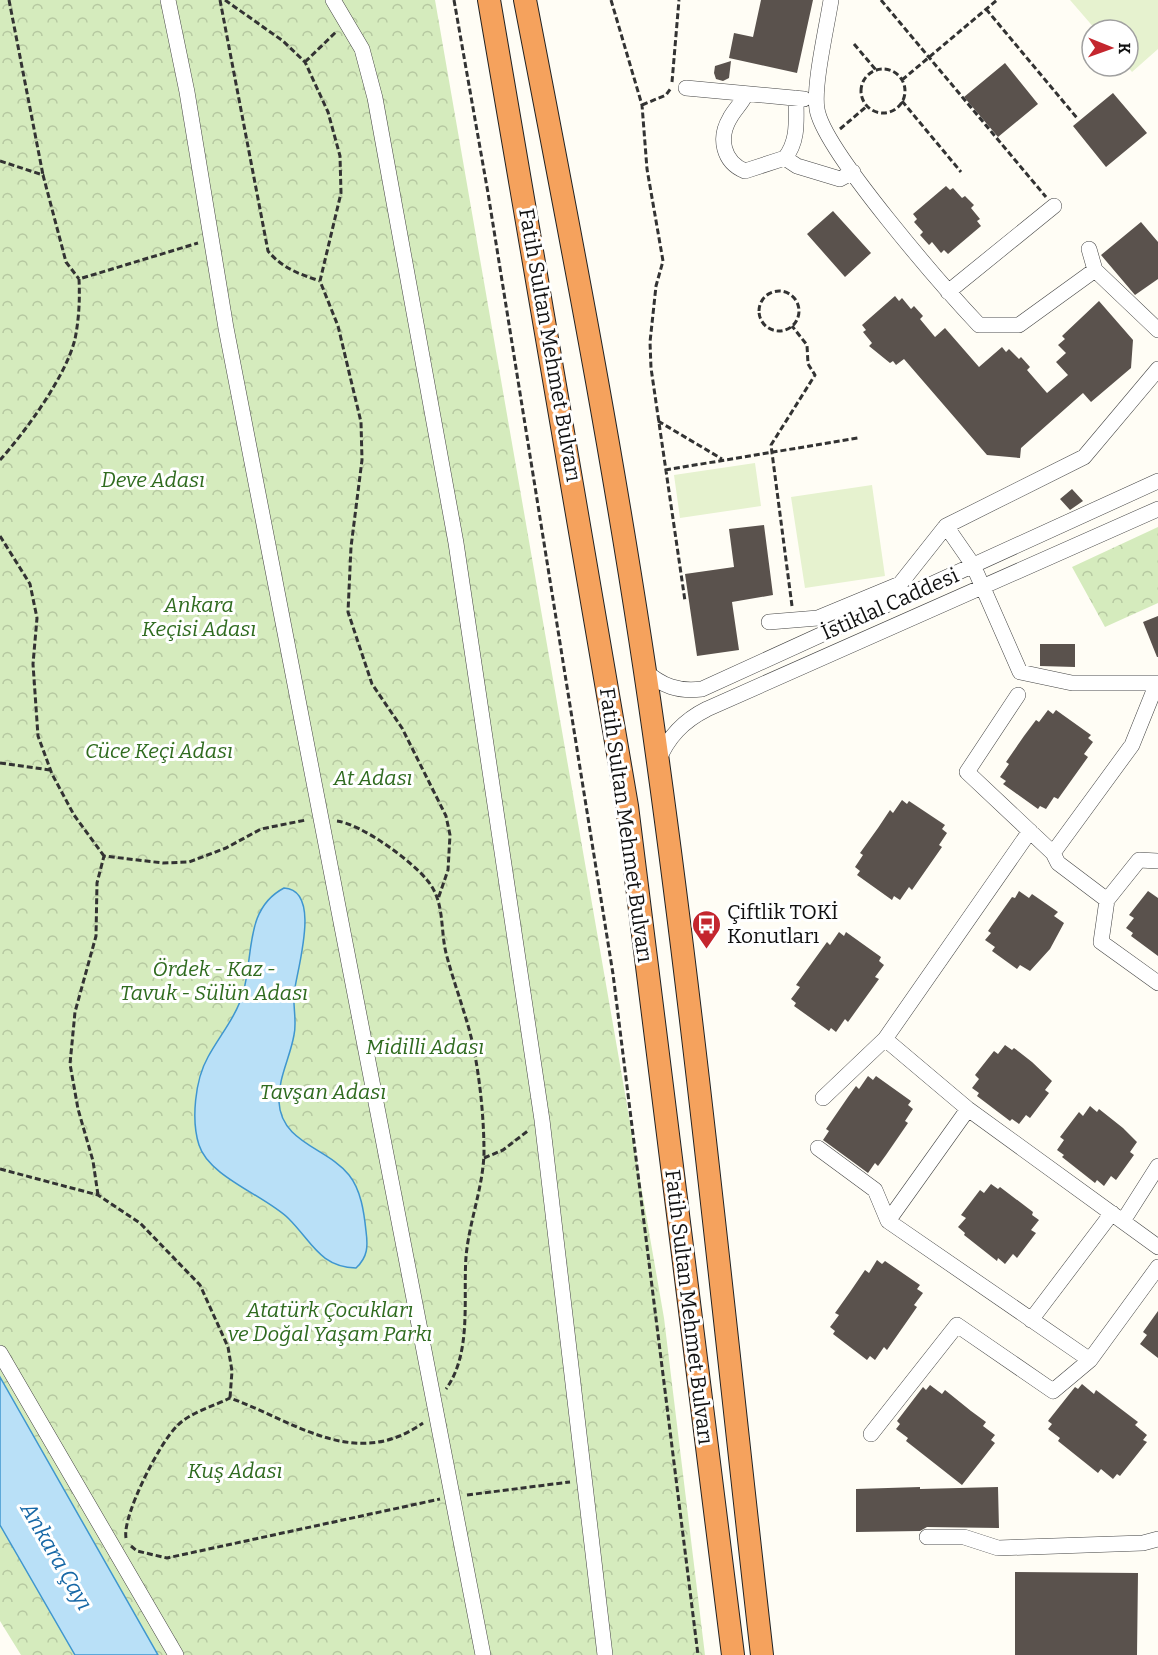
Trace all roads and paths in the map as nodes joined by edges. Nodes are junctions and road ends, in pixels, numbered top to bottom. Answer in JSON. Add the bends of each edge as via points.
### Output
{"nodes":[{"id":1,"x":9,"y":0,"type":"edge"},
{"id":2,"x":168,"y":0,"type":"edge"},
{"id":3,"x":220,"y":0,"type":"edge"},
{"id":4,"x":225,"y":0,"type":"edge"},
{"id":5,"x":333,"y":0,"type":"edge"},
{"id":6,"x":454,"y":0,"type":"edge"},
{"id":7,"x":489,"y":0,"type":"edge"},
{"id":8,"x":525,"y":0,"type":"edge"},
{"id":9,"x":611,"y":0,"type":"edge"},
{"id":10,"x":680,"y":0,"type":"edge"},
{"id":11,"x":831,"y":0,"type":"edge"},
{"id":12,"x":881,"y":0,"type":"edge"},
{"id":13,"x":997,"y":0,"type":"edge"},
{"id":14,"x":986,"y":9,"type":"junction"},
{"id":15,"x":347,"y":22,"type":"junction"},
{"id":16,"x":854,"y":44,"type":"dead end"},
{"id":17,"x":929,"y":57,"type":"junction"},
{"id":18,"x":305,"y":62,"type":"junction"},
{"id":19,"x":876,"y":70,"type":"junction"},
{"id":20,"x":902,"y":80,"type":"junction"},
{"id":21,"x":686,"y":88,"type":"dead end"},
{"id":22,"x":746,"y":94,"type":"junction"},
{"id":23,"x":796,"y":98,"type":"junction"},
{"id":24,"x":816,"y":100,"type":"junction"},
{"id":25,"x":902,"y":101,"type":"junction"},
{"id":26,"x":642,"y":105,"type":"junction"},
{"id":27,"x":867,"y":105,"type":"junction"},
{"id":28,"x":1077,"y":118,"type":"dead end"},
{"id":29,"x":839,"y":130,"type":"dead end"},
{"id":30,"x":784,"y":158,"type":"junction"},
{"id":31,"x":0,"y":161,"type":"edge"},
{"id":32,"x":853,"y":172,"type":"junction"},
{"id":33,"x":961,"y":172,"type":"dead end"},
{"id":34,"x":43,"y":175,"type":"junction"},
{"id":35,"x":1054,"y":206,"type":"joint"},
{"id":36,"x":211,"y":239,"type":"junction"},
{"id":37,"x":1089,"y":249,"type":"dead end"},
{"id":38,"x":1095,"y":270,"type":"junction"},
{"id":39,"x":79,"y":279,"type":"junction"},
{"id":40,"x":320,"y":281,"type":"junction"},
{"id":41,"x":948,"y":292,"type":"junction"},
{"id":42,"x":792,"y":326,"type":"junction"},
{"id":43,"x":1158,"y":330,"type":"edge"},
{"id":44,"x":1158,"y":369,"type":"edge"},
{"id":45,"x":657,"y":421,"type":"junction"},
{"id":46,"x":858,"y":438,"type":"dead end"},
{"id":47,"x":772,"y":452,"type":"junction"},
{"id":48,"x":0,"y":460,"type":"edge"},
{"id":49,"x":723,"y":460,"type":"junction"},
{"id":50,"x":665,"y":470,"type":"junction"},
{"id":51,"x":1158,"y":481,"type":"edge"},
{"id":52,"x":1158,"y":509,"type":"edge"},
{"id":53,"x":946,"y":526,"type":"junction"},
{"id":54,"x":0,"y":536,"type":"edge"},
{"id":55,"x":973,"y":565,"type":"junction"},
{"id":56,"x":981,"y":587,"type":"junction"},
{"id":57,"x":685,"y":601,"type":"dead end"},
{"id":58,"x":793,"y":620,"type":"junction"},
{"id":59,"x":769,"y":622,"type":"dead end"},
{"id":60,"x":644,"y":670,"type":"junction"},
{"id":61,"x":1157,"y":683,"type":"edge"},
{"id":62,"x":1018,"y":695,"type":"dead end"},
{"id":63,"x":658,"y":761,"type":"junction"},
{"id":64,"x":0,"y":763,"type":"edge"},
{"id":65,"x":50,"y":770,"type":"junction"},
{"id":66,"x":321,"y":819,"type":"junction"},
{"id":67,"x":1030,"y":831,"type":"junction"},
{"id":68,"x":1053,"y":853,"type":"junction"},
{"id":69,"x":104,"y":856,"type":"junction"},
{"id":70,"x":1158,"y":861,"type":"edge"},
{"id":71,"x":1107,"y":900,"type":"junction"},
{"id":72,"x":438,"y":901,"type":"junction"},
{"id":73,"x":1158,"y":983,"type":"edge"},
{"id":74,"x":885,"y":1039,"type":"junction"},
{"id":75,"x":823,"y":1098,"type":"dead end"},
{"id":76,"x":968,"y":1109,"type":"junction"},
{"id":77,"x":542,"y":1120,"type":"junction"},
{"id":78,"x":818,"y":1148,"type":"dead end"},
{"id":79,"x":483,"y":1158,"type":"junction"},
{"id":80,"x":1158,"y":1166,"type":"edge"},
{"id":81,"x":0,"y":1169,"type":"edge"},
{"id":82,"x":98,"y":1195,"type":"junction"},
{"id":83,"x":1118,"y":1217,"type":"junction"},
{"id":84,"x":888,"y":1221,"type":"junction"},
{"id":85,"x":1158,"y":1247,"type":"edge"},
{"id":86,"x":1158,"y":1267,"type":"edge"},
{"id":87,"x":1031,"y":1320,"type":"junction"},
{"id":88,"x":0,"y":1353,"type":"edge"},
{"id":89,"x":1090,"y":1360,"type":"junction"},
{"id":90,"x":230,"y":1398,"type":"junction"},
{"id":91,"x":435,"y":1414,"type":"junction"},
{"id":92,"x":871,"y":1434,"type":"dead end"},
{"id":93,"x":584,"y":1480,"type":"junction"},
{"id":94,"x":452,"y":1497,"type":"junction"},
{"id":95,"x":927,"y":1537,"type":"dead end"},
{"id":96,"x":1158,"y":1539,"type":"edge"},
{"id":97,"x":176,"y":1655,"type":"edge"},
{"id":98,"x":483,"y":1655,"type":"edge"},
{"id":99,"x":605,"y":1655,"type":"edge"},
{"id":100,"x":698,"y":1655,"type":"edge"},
{"id":101,"x":733,"y":1655,"type":"edge"},
{"id":102,"x":762,"y":1655,"type":"edge"}],
"edges":[{"from":1,"to":34,"type":"path"},
{"from":2,"to":36,"type":"street"},
{"from":3,"to":40,"type":"path","via":[[268,251],[277,262]]},
{"from":4,"to":18,"type":"path","via":[[283,40]]},
{"from":5,"to":15,"type":"street"},
{"from":6,"to":100,"type":"path","via":[[613,974]]},
{"from":7,"to":101,"type":"highway","name":"Fatih Sultan Mehmet Bulvarı","via":[[627,806]]},
{"from":8,"to":60,"type":"highway","name":"Fatih Sultan Mehmet Bulvarı","via":[[614,474]]},
{"from":9,"to":26,"type":"path"},
{"from":10,"to":26,"type":"path","via":[[672,87],[666,95]]},
{"from":11,"to":24,"type":"street"},
{"from":12,"to":17,"type":"path"},
{"from":13,"to":14,"type":"path"},
{"from":14,"to":17,"type":"path"},
{"from":14,"to":28,"type":"path"},
{"from":15,"to":18,"type":"path"},
{"from":15,"to":77,"type":"street","via":[[362,49],[375,98],[456,543]]},
{"from":16,"to":19,"type":"path"},
{"from":17,"to":20,"type":"path"},
{"from":17,"to":35,"type":"path"},
{"from":18,"to":40,"type":"path","via":[[328,112],[340,156],[341,193]]},
{"from":19,"to":20,"type":"path","via":[[890,70]]},
{"from":19,"to":27,"type":"path","via":[[862,84]]},
{"from":20,"to":25,"type":"path"},
{"from":21,"to":22,"type":"street"},
{"from":22,"to":23,"type":"street"},
{"from":22,"to":30,"type":"street","via":[[726,127],[724,144],[729,159],[745,171]]},
{"from":23,"to":24,"type":"street"},
{"from":23,"to":30,"type":"street","via":[[795,139]]},
{"from":24,"to":32,"type":"street","via":[[819,119]]},
{"from":25,"to":27,"type":"path","via":[[888,112]]},
{"from":25,"to":33,"type":"path"},
{"from":26,"to":45,"type":"path","via":[[645,159],[663,261],[650,342]]},
{"from":27,"to":29,"type":"path"},
{"from":30,"to":32,"type":"street","via":[[840,179]]},
{"from":31,"to":34,"type":"path"},
{"from":32,"to":41,"type":"street"},
{"from":34,"to":39,"type":"path","via":[[66,262]]},
{"from":35,"to":41,"type":"street"},
{"from":36,"to":39,"type":"path"},
{"from":36,"to":66,"type":"street"},
{"from":37,"to":38,"type":"street"},
{"from":38,"to":41,"type":"street","via":[[1019,325],[979,325]]},
{"from":38,"to":43,"type":"street"},
{"from":39,"to":48,"type":"path","via":[[80,307],[74,341],[52,387],[19,439]]},
{"from":40,"to":72,"type":"path","via":[[338,326],[361,422],[362,460],[348,612],[372,684],[402,728],[446,816],[450,835],[448,870]]},
{"from":42,"to":42,"type":"path","via":[[799,312],[794,297],[780,291],[765,296],[758,310],[763,324],[777,331]]},
{"from":42,"to":47,"type":"path","via":[[807,345],[808,364],[815,375],[771,445]]},
{"from":44,"to":53,"type":"street","via":[[1084,457]]},
{"from":45,"to":49,"type":"path"},
{"from":45,"to":50,"type":"path"},
{"from":46,"to":47,"type":"path"},
{"from":47,"to":49,"type":"path"},
{"from":47,"to":58,"type":"path"},
{"from":49,"to":50,"type":"path"},
{"from":50,"to":57,"type":"path"},
{"from":51,"to":55,"type":"street","name":"İstiklal Caddesi"},
{"from":52,"to":56,"type":"street","name":"İstiklal Caddesi"},
{"from":53,"to":55,"type":"street"},
{"from":53,"to":58,"type":"street","via":[[900,584],[818,618]]},
{"from":54,"to":65,"type":"path","via":[[30,584],[37,618],[34,701],[38,736]]},
{"from":55,"to":56,"type":"street"},
{"from":55,"to":60,"type":"street","name":"İstiklal Caddesi","via":[[702,689],[675,689],[661,684]]},
{"from":56,"to":61,"type":"street","via":[[1020,672],[1072,683]]},
{"from":56,"to":63,"type":"street","name":"İstiklal Caddesi","via":[[690,717],[668,741]]},
{"from":58,"to":59,"type":"street"},
{"from":60,"to":63,"type":"highway","name":"Fatih Sultan Mehmet Bulvarı"},
{"from":61,"to":68,"type":"street","via":[[1132,745]]},
{"from":62,"to":67,"type":"street","via":[[967,772]]},
{"from":63,"to":102,"type":"highway","name":"Fatih Sultan Mehmet Bulvarı"},
{"from":64,"to":65,"type":"path"},
{"from":65,"to":69,"type":"path","via":[[74,815]]},
{"from":66,"to":69,"type":"path","via":[[261,829],[189,862]]},
{"from":66,"to":72,"type":"path","via":[[346,822],[392,850],[428,880]]},
{"from":66,"to":91,"type":"street"},
{"from":67,"to":68,"type":"street"},
{"from":67,"to":74,"type":"street"},
{"from":68,"to":71,"type":"street","via":[[1058,863]]},
{"from":69,"to":82,"type":"path","via":[[97,883],[96,936],[75,1012],[69,1064]]},
{"from":70,"to":71,"type":"street","via":[[1139,860]]},
{"from":71,"to":73,"type":"street","via":[[1101,942]]},
{"from":72,"to":79,"type":"path","via":[[446,950],[473,1044],[480,1089]]},
{"from":74,"to":75,"type":"street"},
{"from":74,"to":76,"type":"street"},
{"from":76,"to":83,"type":"street"},
{"from":76,"to":84,"type":"street"},
{"from":77,"to":79,"type":"path","via":[[504,1150]]},
{"from":77,"to":93,"type":"street"},
{"from":78,"to":84,"type":"street","via":[[875,1190]]},
{"from":79,"to":91,"type":"path","via":[[466,1254],[462,1352],[454,1378]]},
{"from":80,"to":83,"type":"street"},
{"from":81,"to":82,"type":"path"},
{"from":82,"to":90,"type":"path","via":[[140,1223],[200,1285],[228,1347],[232,1371]]},
{"from":83,"to":85,"type":"street"},
{"from":83,"to":87,"type":"street"},
{"from":84,"to":87,"type":"street"},
{"from":86,"to":89,"type":"street"},
{"from":87,"to":89,"type":"street"},
{"from":88,"to":97,"type":"street"},
{"from":89,"to":92,"type":"street","via":[[1053,1391],[957,1325]]},
{"from":90,"to":91,"type":"path","via":[[328,1441],[360,1444],[383,1443],[401,1436]]},
{"from":90,"to":94,"type":"path","via":[[177,1425],[163,1446],[131,1506],[125,1530],[127,1542],[137,1551],[167,1558]]},
{"from":91,"to":94,"type":"street"},
{"from":93,"to":94,"type":"path"},
{"from":93,"to":99,"type":"street"},
{"from":94,"to":98,"type":"street"},
{"from":95,"to":96,"type":"street","via":[[956,1536],[998,1548],[1021,1549]]}]}
